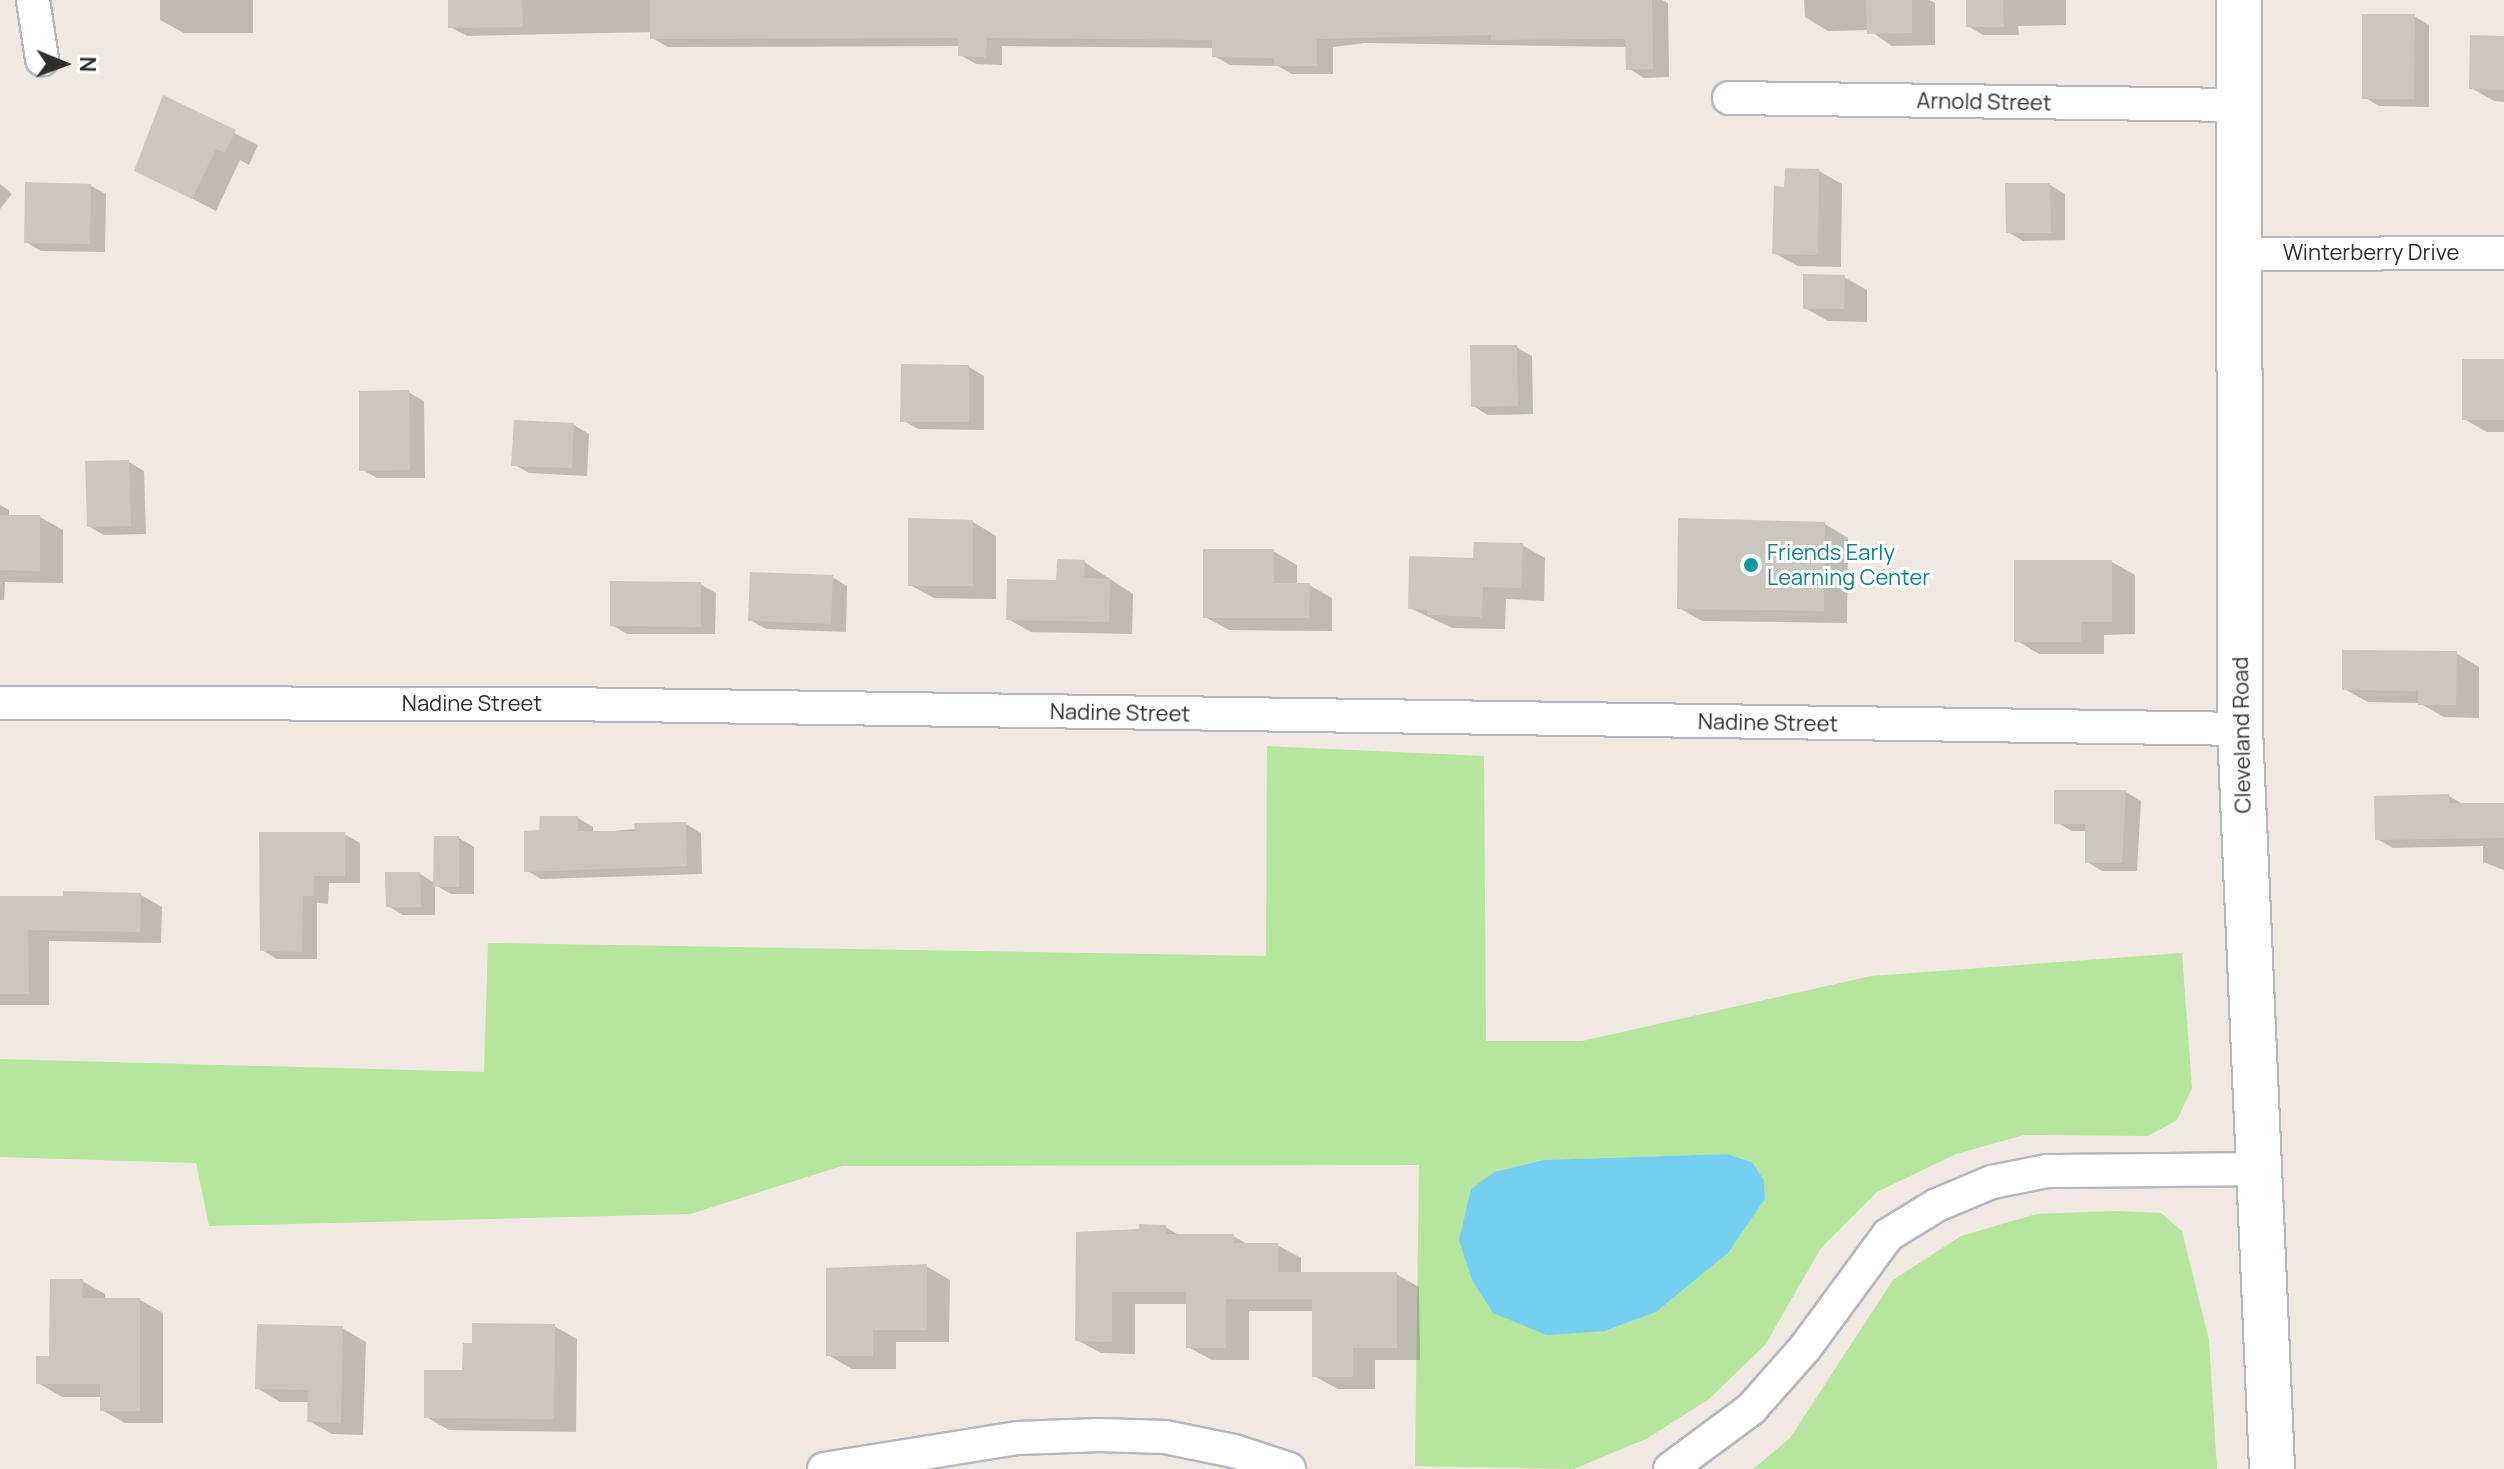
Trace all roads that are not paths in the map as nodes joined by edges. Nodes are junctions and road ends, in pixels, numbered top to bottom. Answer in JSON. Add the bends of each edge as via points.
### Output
{"nodes":[{"id":1,"x":33,"y":0,"type":"edge"},
{"id":2,"x":2239,"y":0,"type":"edge"},
{"id":3,"x":42,"y":59,"type":"dead end"},
{"id":4,"x":1729,"y":98,"type":"dead end"},
{"id":5,"x":2239,"y":105,"type":"junction"},
{"id":6,"x":2504,"y":253,"type":"edge"},
{"id":7,"x":2239,"y":254,"type":"junction"},
{"id":8,"x":0,"y":703,"type":"edge"},
{"id":9,"x":2240,"y":729,"type":"junction"},
{"id":10,"x":2257,"y":1169,"type":"junction"},
{"id":11,"x":824,"y":1469,"type":"edge"},
{"id":12,"x":1289,"y":1469,"type":"edge"},
{"id":13,"x":1670,"y":1469,"type":"edge"},
{"id":14,"x":2272,"y":1469,"type":"edge"}],
"edges":[{"from":1,"to":3,"type":"street"},
{"from":2,"to":5,"type":"main road","name":"Cleveland Road"},
{"from":4,"to":5,"type":"street","name":"Arnold Street"},
{"from":5,"to":7,"type":"main road","name":"Cleveland Road"},
{"from":6,"to":7,"type":"street","name":"Winterberry Drive"},
{"from":7,"to":9,"type":"main road","name":"Cleveland Road"},
{"from":8,"to":9,"type":"street","name":"Nadine Street","via":[[561,704]]},
{"from":9,"to":10,"type":"main road","name":"Cleveland Road"},
{"from":10,"to":13,"type":"street","via":[[2047,1171],[1992,1182],[1937,1205],[1888,1235],[1805,1348],[1751,1409]]},
{"from":10,"to":14,"type":"main road","name":"Cleveland Road"},
{"from":11,"to":12,"type":"street","via":[[1018,1438],[1099,1435],[1165,1437]]}]}
